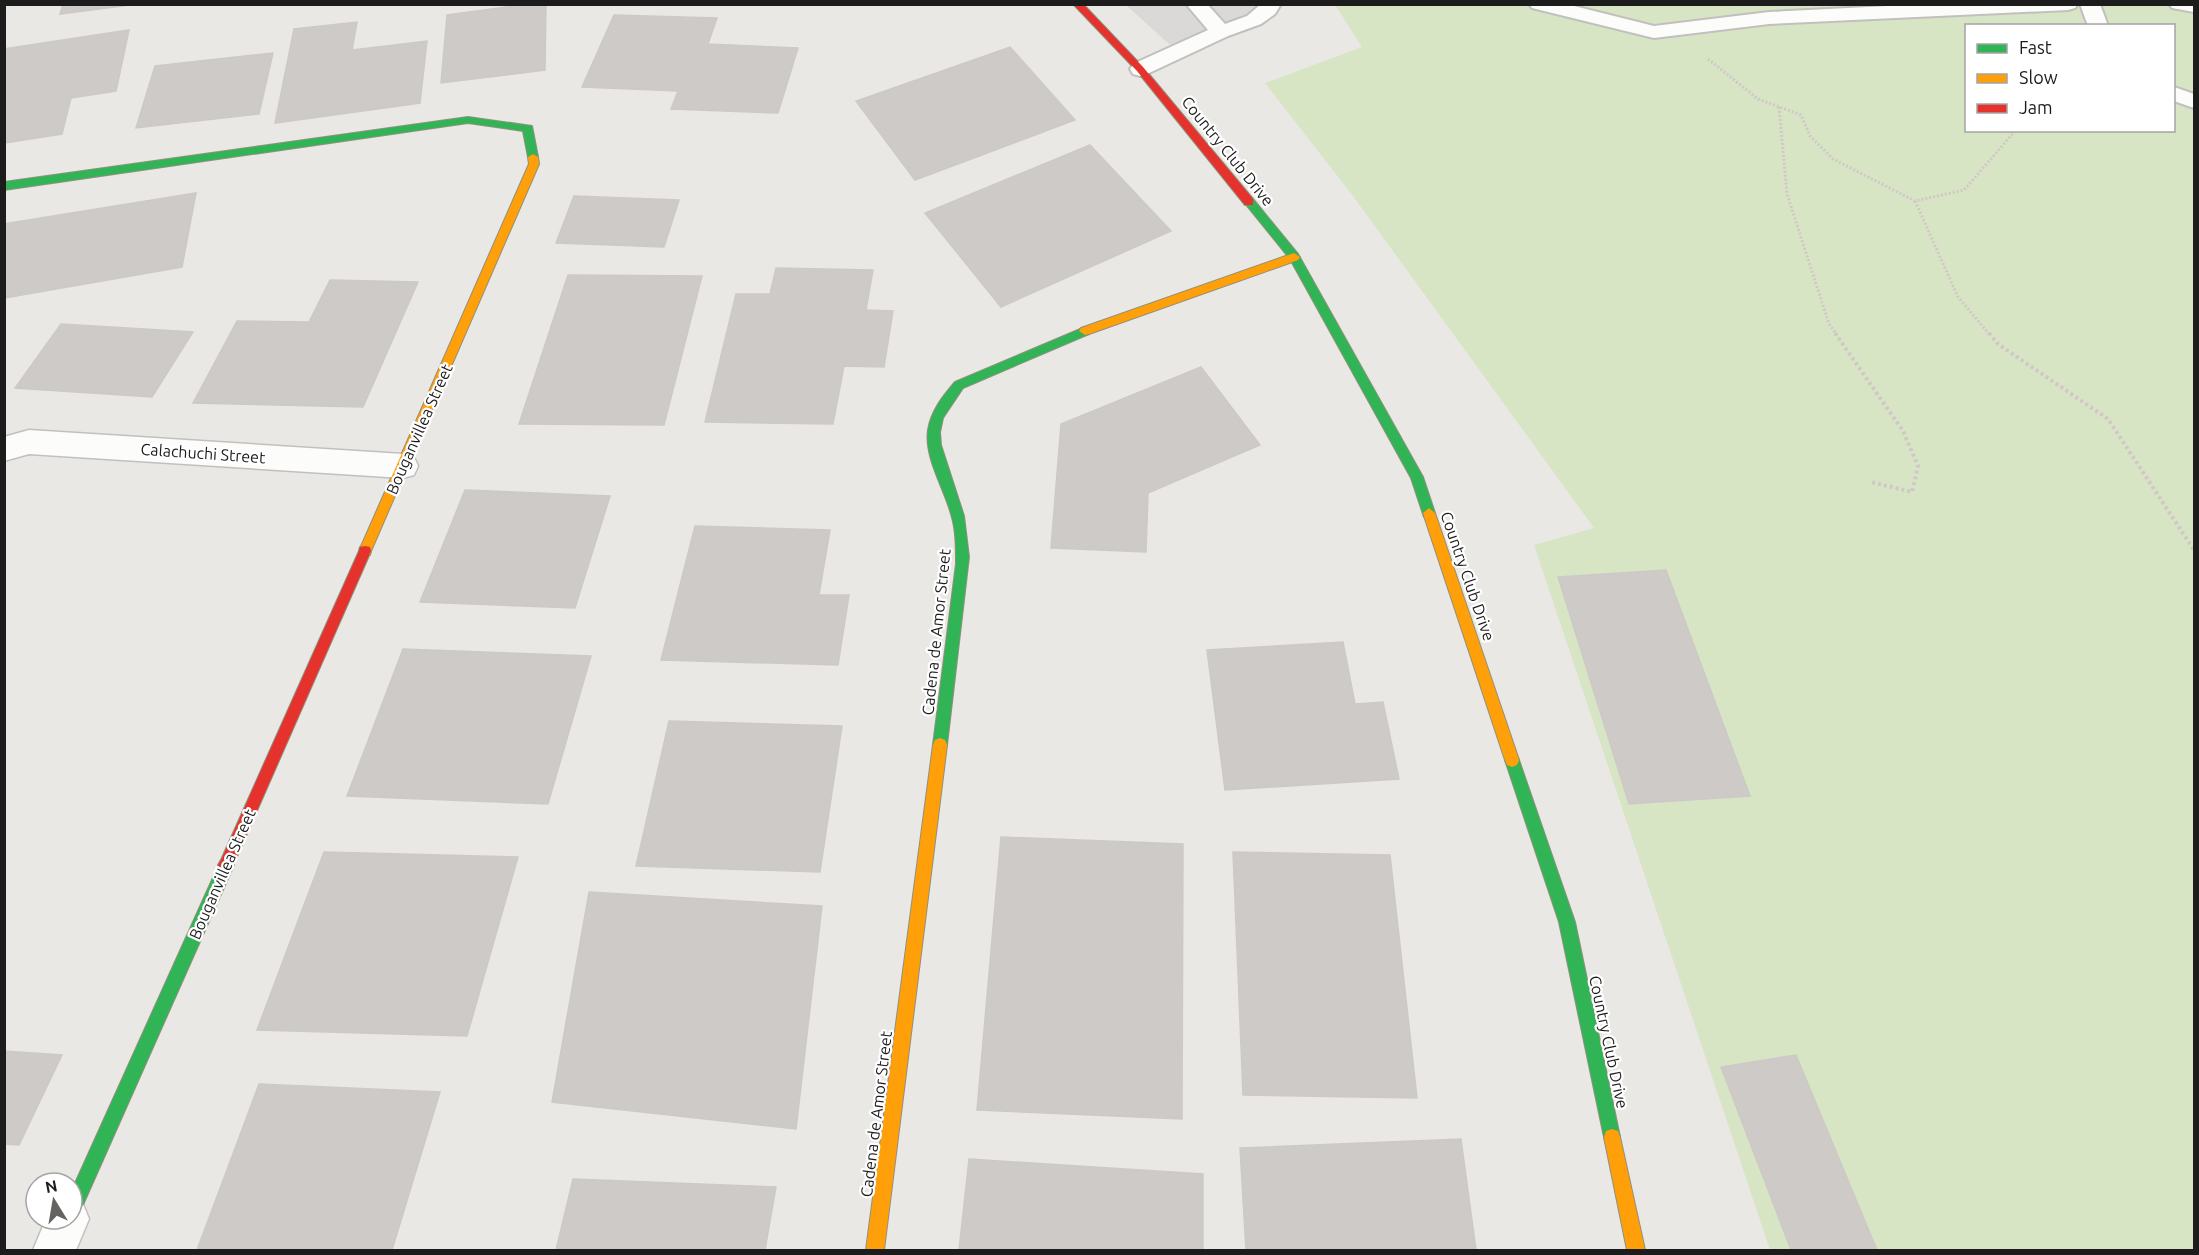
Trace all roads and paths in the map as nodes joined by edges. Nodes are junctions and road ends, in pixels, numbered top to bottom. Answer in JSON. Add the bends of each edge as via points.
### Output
{"nodes":[{"id":1,"x":1077,"y":4,"type":"edge"},
{"id":2,"x":1196,"y":4,"type":"edge"},
{"id":3,"x":1271,"y":4,"type":"edge"},
{"id":4,"x":1539,"y":4,"type":"edge"},
{"id":5,"x":2068,"y":4,"type":"edge"},
{"id":6,"x":2090,"y":4,"type":"edge"},
{"id":7,"x":2179,"y":4,"type":"edge"},
{"id":8,"x":2194,"y":6,"type":"edge"},
{"id":9,"x":2097,"y":24,"type":"edge"},
{"id":10,"x":1221,"y":32,"type":"junction"},
{"id":11,"x":1654,"y":32,"type":"junction"},
{"id":12,"x":1140,"y":69,"type":"junction"},
{"id":13,"x":2175,"y":94,"type":"edge"},
{"id":14,"x":2194,"y":101,"type":"edge"},
{"id":15,"x":1779,"y":107,"type":"junction"},
{"id":16,"x":2014,"y":132,"type":"edge"},
{"id":17,"x":4,"y":186,"type":"edge"},
{"id":18,"x":1915,"y":201,"type":"junction"},
{"id":19,"x":1294,"y":257,"type":"junction"},
{"id":20,"x":4,"y":449,"type":"edge"},
{"id":21,"x":403,"y":466,"type":"junction"},
{"id":22,"x":1871,"y":482,"type":"dead end"},
{"id":23,"x":2194,"y":550,"type":"edge"},
{"id":24,"x":84,"y":1183,"type":"edge"},
{"id":25,"x":63,"y":1231,"type":"edge"},
{"id":26,"x":54,"y":1251,"type":"edge"},
{"id":27,"x":875,"y":1251,"type":"edge"},
{"id":28,"x":1636,"y":1251,"type":"edge"}],
"edges":[{"from":1,"to":12,"type":"street","name":"Country Club Drive"},
{"from":2,"to":10,"type":"lane"},
{"from":3,"to":10,"type":"lane","via":[[1254,20]]},
{"from":4,"to":11,"type":"lane"},
{"from":5,"to":11,"type":"lane","via":[[1769,18]]},
{"from":6,"to":9,"type":"lane"},
{"from":7,"to":8,"type":"lane"},
{"from":10,"to":12,"type":"lane"},
{"from":11,"to":15,"type":"path","via":[[1714,62],[1758,99]]},
{"from":12,"to":19,"type":"street","name":"Country Club Drive"},
{"from":13,"to":14,"type":"lane"},
{"from":15,"to":18,"type":"path","via":[[1801,115],[1810,136],[1833,159]]},
{"from":15,"to":22,"type":"path","via":[[1787,194],[1829,324],[1903,431],[1918,466],[1912,492]]},
{"from":16,"to":18,"type":"path","via":[[1964,190]]},
{"from":17,"to":21,"type":"street","name":"Bouganvillea Street","via":[[468,120],[528,128],[534,164]]},
{"from":18,"to":23,"type":"path","via":[[1958,297],[1998,344],[2108,419]]},
{"from":19,"to":27,"type":"street","name":"Cadena de Amor Street","via":[[1079,333],[959,384],[944,401],[935,421],[933,445],[956,507],[963,536],[963,564]]},
{"from":19,"to":28,"type":"street","name":"Country Club Drive","via":[[1418,477],[1567,922]]},
{"from":20,"to":21,"type":"street","name":"Calachuchi Street","via":[[28,442]]},
{"from":21,"to":24,"type":"street","name":"Bouganvillea Street"},
{"from":25,"to":26,"type":"street"}]}
